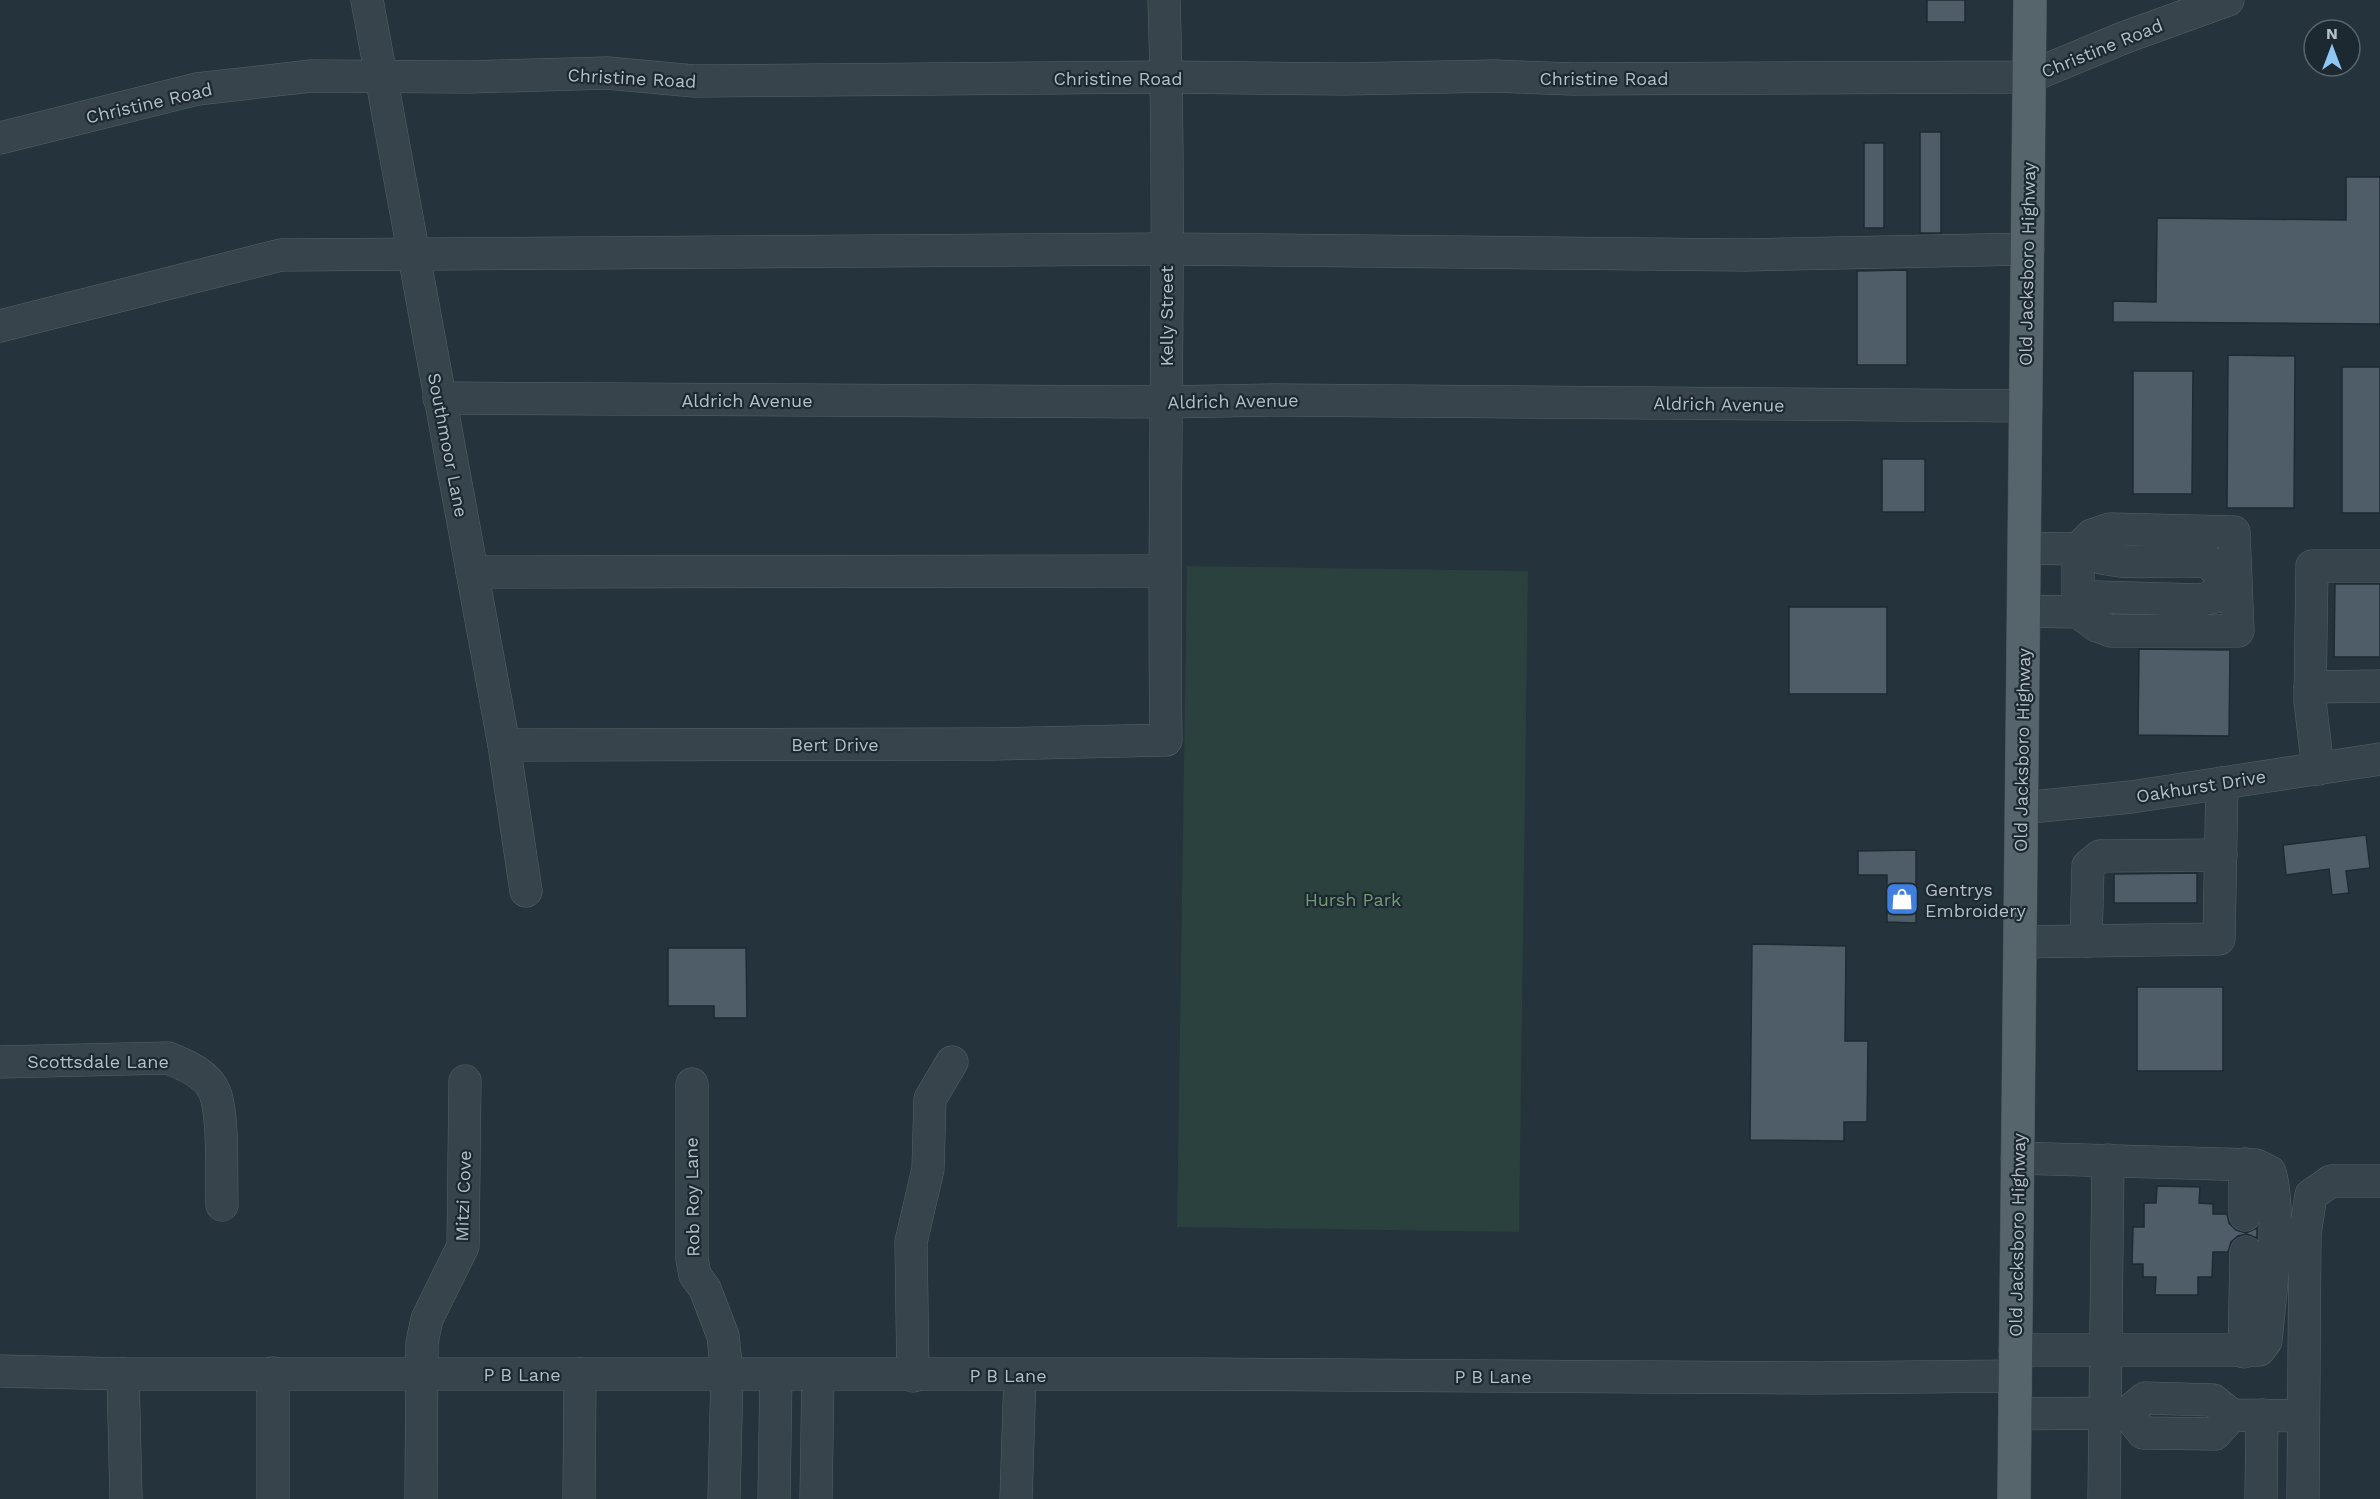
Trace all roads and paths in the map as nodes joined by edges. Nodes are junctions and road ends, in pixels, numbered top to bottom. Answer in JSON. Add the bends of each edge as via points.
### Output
{"nodes":[{"id":1,"x":367,"y":0,"type":"edge"},
{"id":2,"x":1164,"y":0,"type":"edge"},
{"id":3,"x":2030,"y":0,"type":"edge"},
{"id":4,"x":2228,"y":0,"type":"edge"},
{"id":5,"x":381,"y":75,"type":"junction"},
{"id":6,"x":1166,"y":77,"type":"junction"},
{"id":7,"x":2030,"y":77,"type":"junction"},
{"id":8,"x":0,"y":138,"type":"edge"},
{"id":9,"x":1166,"y":249,"type":"junction"},
{"id":10,"x":2028,"y":249,"type":"junction"},
{"id":11,"x":414,"y":255,"type":"junction"},
{"id":12,"x":0,"y":326,"type":"edge"},
{"id":13,"x":439,"y":398,"type":"junction"},
{"id":14,"x":1166,"y":402,"type":"junction"},
{"id":15,"x":2026,"y":406,"type":"junction"},
{"id":16,"x":2024,"y":548,"type":"junction"},
{"id":17,"x":2078,"y":549,"type":"junction"},
{"id":18,"x":2380,"y":566,"type":"edge"},
{"id":19,"x":1163,"y":571,"type":"junction"},
{"id":20,"x":472,"y":572,"type":"junction"},
{"id":21,"x":2024,"y":611,"type":"junction"},
{"id":22,"x":2078,"y":612,"type":"junction"},
{"id":23,"x":2380,"y":686,"type":"edge"},
{"id":24,"x":2310,"y":687,"type":"junction"},
{"id":25,"x":1166,"y":740,"type":"joint"},
{"id":26,"x":504,"y":745,"type":"junction"},
{"id":27,"x":2380,"y":759,"type":"edge"},
{"id":28,"x":2318,"y":769,"type":"junction"},
{"id":29,"x":2222,"y":783,"type":"junction"},
{"id":30,"x":2022,"y":808,"type":"junction"},
{"id":31,"x":2221,"y":855,"type":"junction"},
{"id":32,"x":526,"y":891,"type":"dead end"},
{"id":33,"x":2086,"y":941,"type":"junction"},
{"id":34,"x":2020,"y":942,"type":"junction"},
{"id":35,"x":0,"y":1062,"type":"edge"},
{"id":36,"x":952,"y":1062,"type":"dead end"},
{"id":37,"x":465,"y":1081,"type":"dead end"},
{"id":38,"x":692,"y":1084,"type":"dead end"},
{"id":39,"x":2017,"y":1158,"type":"junction"},
{"id":40,"x":2108,"y":1160,"type":"junction"},
{"id":41,"x":2245,"y":1164,"type":"junction"},
{"id":42,"x":2380,"y":1181,"type":"edge"},
{"id":43,"x":222,"y":1205,"type":"dead end"},
{"id":44,"x":2245,"y":1215,"type":"dead end"},
{"id":45,"x":2246,"y":1252,"type":"dead end"},
{"id":46,"x":2105,"y":1350,"type":"junction"},
{"id":47,"x":2244,"y":1352,"type":"junction"},
{"id":48,"x":2015,"y":1363,"type":"junction"},
{"id":49,"x":0,"y":1371,"type":"edge"},
{"id":50,"x":273,"y":1373,"type":"junction"},
{"id":51,"x":421,"y":1373,"type":"junction"},
{"id":52,"x":123,"y":1374,"type":"junction"},
{"id":53,"x":580,"y":1374,"type":"junction"},
{"id":54,"x":727,"y":1374,"type":"junction"},
{"id":55,"x":776,"y":1375,"type":"junction"},
{"id":56,"x":818,"y":1375,"type":"junction"},
{"id":57,"x":1020,"y":1375,"type":"junction"},
{"id":58,"x":913,"y":1376,"type":"junction"},
{"id":59,"x":2116,"y":1413,"type":"junction"},
{"id":60,"x":2015,"y":1414,"type":"junction"},
{"id":61,"x":2247,"y":1415,"type":"junction"},
{"id":62,"x":2303,"y":1416,"type":"junction"},
{"id":63,"x":126,"y":1499,"type":"edge"},
{"id":64,"x":273,"y":1499,"type":"edge"},
{"id":65,"x":421,"y":1499,"type":"edge"},
{"id":66,"x":579,"y":1499,"type":"edge"},
{"id":67,"x":724,"y":1499,"type":"edge"},
{"id":68,"x":774,"y":1499,"type":"edge"},
{"id":69,"x":816,"y":1499,"type":"edge"},
{"id":70,"x":1016,"y":1499,"type":"edge"},
{"id":71,"x":2014,"y":1499,"type":"edge"},
{"id":72,"x":2104,"y":1499,"type":"edge"},
{"id":73,"x":2261,"y":1499,"type":"edge"},
{"id":74,"x":2303,"y":1499,"type":"edge"}],
"edges":[{"from":1,"to":5,"type":"street","name":"Southmoor Lane"},
{"from":2,"to":6,"type":"street","name":"Kelly Street"},
{"from":3,"to":7,"type":"main road","name":"Old Jacksboro Highway"},
{"from":4,"to":7,"type":"street","name":"Christine Road"},
{"from":5,"to":6,"type":"street","name":"Christine Road","via":[[607,73],[694,81]]},
{"from":5,"to":8,"type":"street","name":"Christine Road","via":[[310,76],[197,89]]},
{"from":5,"to":11,"type":"street","name":"Southmoor Lane"},
{"from":6,"to":7,"type":"street","name":"Christine Road"},
{"from":6,"to":9,"type":"street","name":"Kelly Street"},
{"from":7,"to":10,"type":"main road","name":"Old Jacksboro Highway"},
{"from":9,"to":10,"type":"street","via":[[1744,255]]},
{"from":9,"to":11,"type":"street"},
{"from":9,"to":14,"type":"street","name":"Kelly Street"},
{"from":10,"to":15,"type":"main road","name":"Old Jacksboro Highway"},
{"from":11,"to":12,"type":"street","via":[[281,255]]},
{"from":11,"to":13,"type":"street","name":"Southmoor Lane"},
{"from":13,"to":14,"type":"street","name":"Aldrich Avenue"},
{"from":13,"to":20,"type":"street","name":"Southmoor Lane"},
{"from":14,"to":15,"type":"street","name":"Aldrich Avenue"},
{"from":14,"to":19,"type":"street","name":"Kelly Street"},
{"from":15,"to":16,"type":"main road","name":"Old Jacksboro Highway"},
{"from":16,"to":17,"type":"street"},
{"from":16,"to":21,"type":"main road","name":"Old Jacksboro Highway"},
{"from":17,"to":22,"type":"street"},
{"from":17,"to":22,"type":"street","via":[[2096,559],[2115,562],[2209,562],[2220,575],[2220,585],[2214,597],[2200,600],[2097,597]]},
{"from":17,"to":22,"type":"street","via":[[2092,535],[2110,529],[2234,532],[2238,631],[2111,631]]},
{"from":18,"to":24,"type":"street","via":[[2312,566]]},
{"from":19,"to":20,"type":"street"},
{"from":19,"to":25,"type":"street","name":"Kelly Street"},
{"from":20,"to":26,"type":"street","name":"Southmoor Lane"},
{"from":21,"to":22,"type":"street"},
{"from":21,"to":30,"type":"main road","name":"Old Jacksboro Highway"},
{"from":23,"to":24,"type":"street"},
{"from":24,"to":28,"type":"street"},
{"from":25,"to":26,"type":"street","name":"Bert Drive"},
{"from":26,"to":32,"type":"street","name":"Southmoor Lane"},
{"from":27,"to":28,"type":"street","name":"Oakhurst Drive"},
{"from":28,"to":29,"type":"street","name":"Oakhurst Drive"},
{"from":29,"to":30,"type":"street","name":"Oakhurst Drive"},
{"from":29,"to":31,"type":"street"},
{"from":30,"to":34,"type":"main road","name":"Old Jacksboro Highway"},
{"from":31,"to":33,"type":"street","via":[[2100,855],[2088,866]]},
{"from":31,"to":33,"type":"street","via":[[2219,939]]},
{"from":33,"to":34,"type":"street"},
{"from":34,"to":39,"type":"main road","name":"Old Jacksboro Highway"},
{"from":35,"to":43,"type":"street","name":"Scottsdale Lane","via":[[168,1058],[185,1065],[202,1076],[215,1092]]},
{"from":36,"to":58,"type":"street","via":[[930,1099],[928,1169],[911,1242]]},
{"from":37,"to":51,"type":"street","name":"Mitzi Cove","via":[[463,1246],[427,1319]]},
{"from":38,"to":54,"type":"street","name":"Rob Roy Lane","via":[[692,1259],[695,1275],[705,1289],[723,1336]]},
{"from":39,"to":40,"type":"street"},
{"from":39,"to":48,"type":"main road","name":"Old Jacksboro Highway"},
{"from":40,"to":41,"type":"street"},
{"from":40,"to":46,"type":"street"},
{"from":41,"to":44,"type":"street"},
{"from":41,"to":47,"type":"street","via":[[2270,1172],[2274,1185],[2266,1341],[2259,1350]]},
{"from":42,"to":62,"type":"street","via":[[2331,1181],[2311,1195],[2305,1234]]},
{"from":45,"to":47,"type":"street"},
{"from":46,"to":47,"type":"street","name":"P B Lane"},
{"from":46,"to":48,"type":"street","name":"P B Lane"},
{"from":46,"to":59,"type":"street"},
{"from":48,"to":57,"type":"street","name":"P B Lane","via":[[1815,1378]]},
{"from":48,"to":60,"type":"main road","name":"Old Jacksboro Highway"},
{"from":49,"to":52,"type":"street","name":"P B Lane"},
{"from":50,"to":51,"type":"street","name":"P B Lane"},
{"from":50,"to":52,"type":"street","name":"P B Lane"},
{"from":50,"to":64,"type":"street"},
{"from":51,"to":53,"type":"street","name":"P B Lane"},
{"from":51,"to":65,"type":"street","name":"Mitzi Cove"},
{"from":52,"to":63,"type":"street"},
{"from":53,"to":54,"type":"street","name":"P B Lane"},
{"from":53,"to":66,"type":"street"},
{"from":54,"to":55,"type":"street","name":"P B Lane"},
{"from":54,"to":67,"type":"street","name":"Rob Roy Lane"},
{"from":55,"to":56,"type":"street","name":"P B Lane"},
{"from":55,"to":68,"type":"street"},
{"from":56,"to":58,"type":"street","name":"P B Lane"},
{"from":56,"to":69,"type":"street"},
{"from":57,"to":58,"type":"street","name":"P B Lane"},
{"from":57,"to":70,"type":"street"},
{"from":59,"to":60,"type":"street"},
{"from":59,"to":61,"type":"street","via":[[2145,1398],[2213,1400]]},
{"from":59,"to":72,"type":"street"},
{"from":60,"to":71,"type":"main road","name":"Old Jacksboro Highway"},
{"from":61,"to":62,"type":"street"},
{"from":61,"to":73,"type":"street"},
{"from":62,"to":74,"type":"street"}]}
